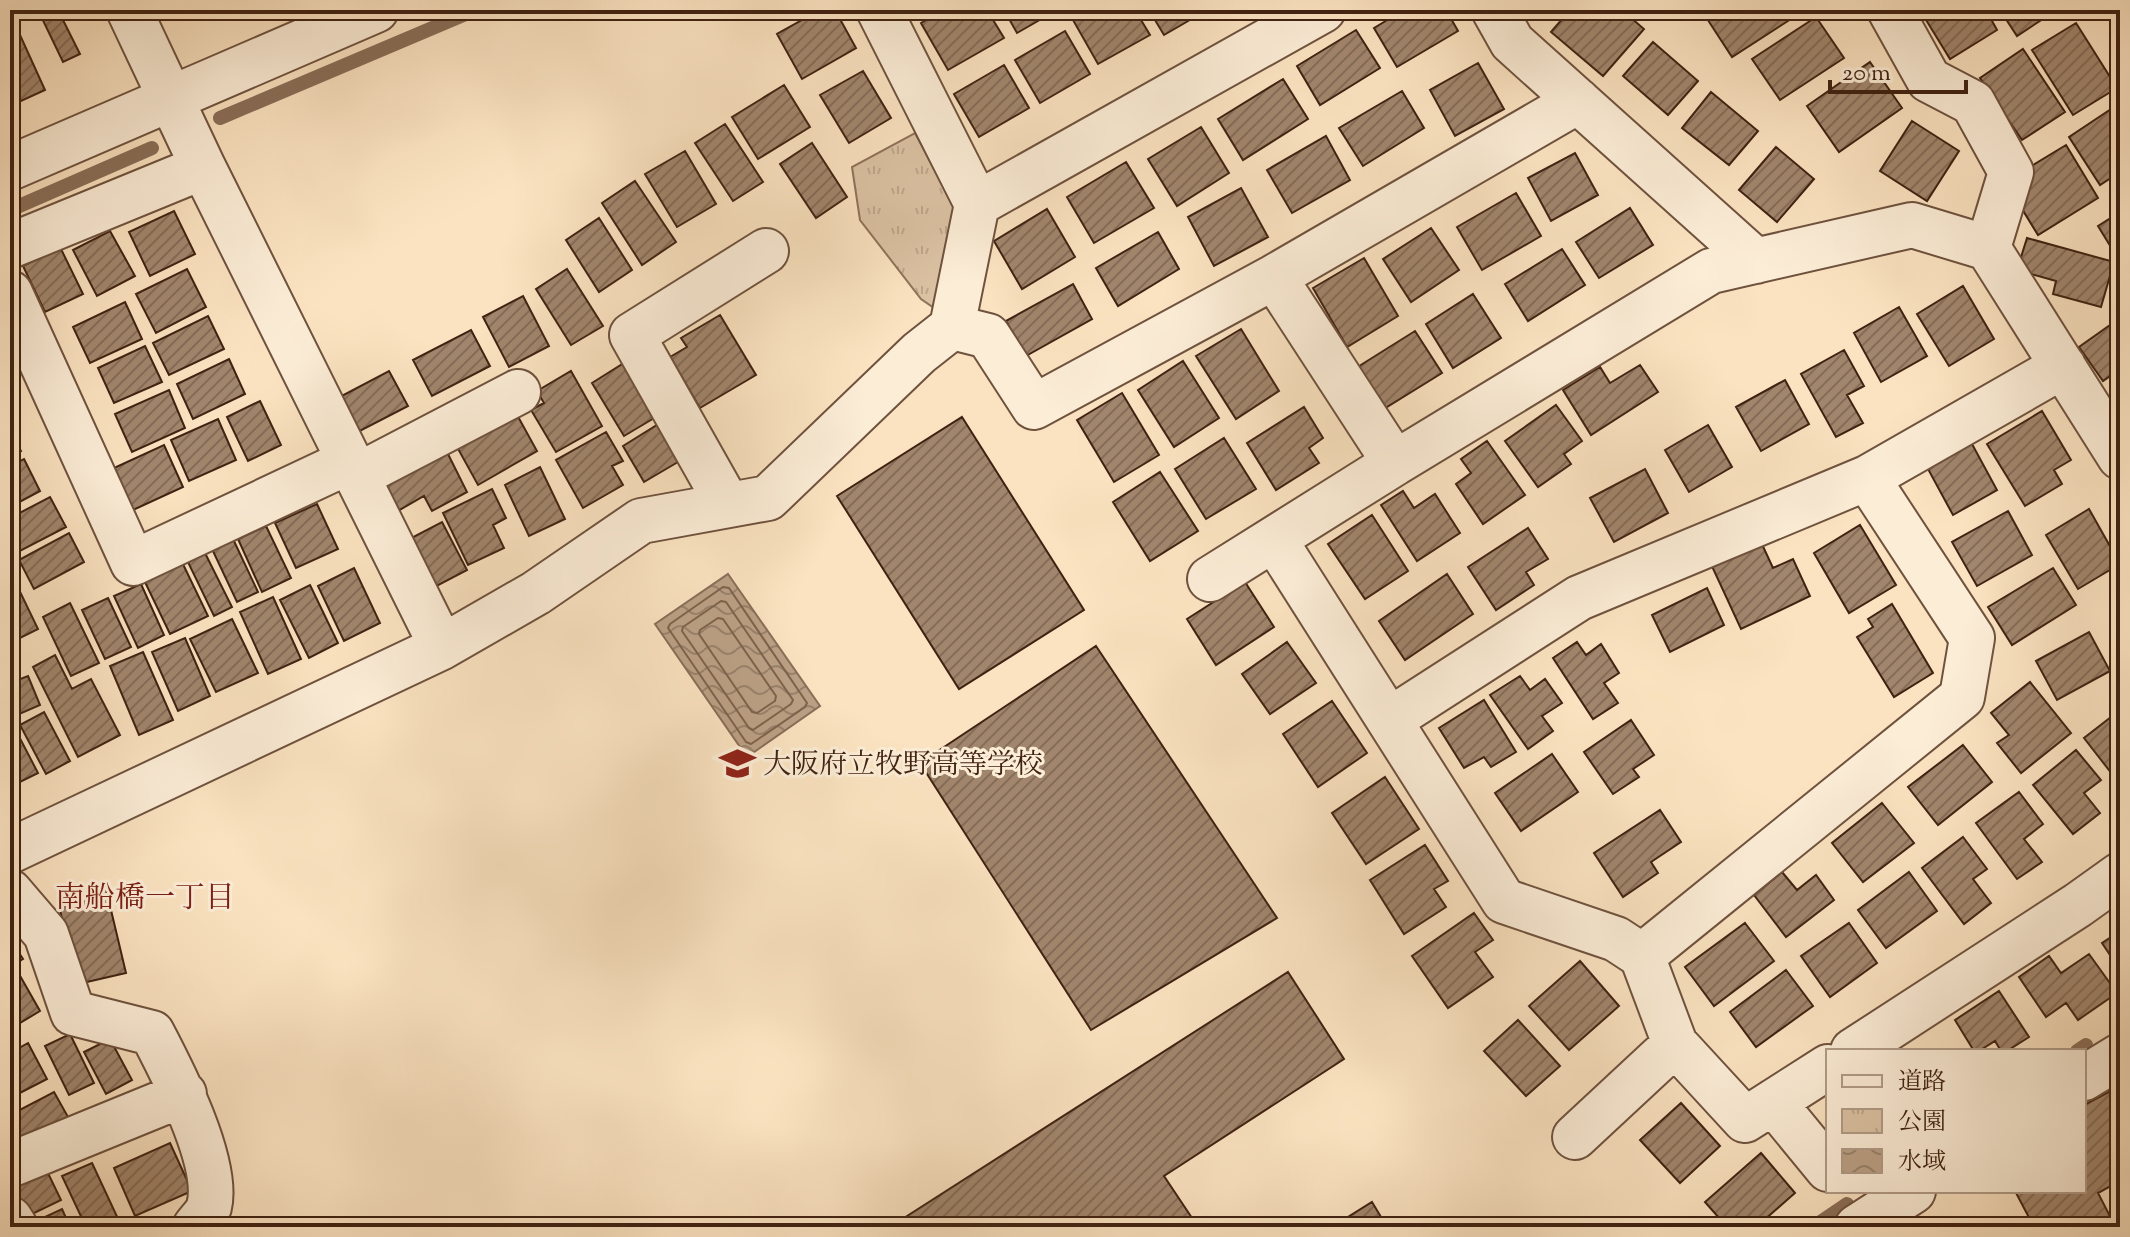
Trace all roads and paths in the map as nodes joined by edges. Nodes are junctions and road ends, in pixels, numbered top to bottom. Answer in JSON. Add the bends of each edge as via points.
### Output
{"nodes":[{"id":1,"x":129,"y":10,"type":"edge"},
{"id":2,"x":376,"y":10,"type":"edge"},
{"id":3,"x":879,"y":10,"type":"edge"},
{"id":4,"x":1323,"y":10,"type":"edge"},
{"id":5,"x":1494,"y":10,"type":"edge"},
{"id":6,"x":1890,"y":10,"type":"edge"},
{"id":7,"x":169,"y":98,"type":"junction"},
{"id":8,"x":1578,"y":101,"type":"junction"},
{"id":9,"x":203,"y":167,"type":"junction"},
{"id":10,"x":10,"y":168,"type":"edge"},
{"id":11,"x":977,"y":204,"type":"junction"},
{"id":12,"x":10,"y":246,"type":"edge"},
{"id":13,"x":1988,"y":248,"type":"junction"},
{"id":14,"x":766,"y":251,"type":"dead end"},
{"id":15,"x":1756,"y":261,"type":"junction"},
{"id":16,"x":1274,"y":277,"type":"junction"},
{"id":17,"x":10,"y":293,"type":"edge"},
{"id":18,"x":952,"y":327,"type":"junction"},
{"id":19,"x":2063,"y":366,"type":"junction"},
{"id":20,"x":518,"y":392,"type":"dead end"},
{"id":21,"x":2120,"y":457,"type":"edge"},
{"id":22,"x":1395,"y":463,"type":"junction"},
{"id":23,"x":354,"y":469,"type":"junction"},
{"id":24,"x":1867,"y":478,"type":"junction"},
{"id":25,"x":728,"y":505,"type":"junction"},
{"id":26,"x":1274,"y":539,"type":"junction"},
{"id":27,"x":1210,"y":579,"type":"dead end"},
{"id":28,"x":442,"y":647,"type":"junction"},
{"id":29,"x":1391,"y":719,"type":"junction"},
{"id":30,"x":10,"y":851,"type":"edge"},
{"id":31,"x":2120,"y":875,"type":"edge"},
{"id":32,"x":10,"y":892,"type":"edge"},
{"id":33,"x":1642,"y":956,"type":"junction"},
{"id":34,"x":1675,"y":1044,"type":"junction"},
{"id":35,"x":1856,"y":1049,"type":"edge"},
{"id":36,"x":2120,"y":1056,"type":"edge"},
{"id":37,"x":1826,"y":1068,"type":"edge"},
{"id":38,"x":2086,"y":1077,"type":"edge"},
{"id":39,"x":184,"y":1094,"type":"junction"},
{"id":40,"x":1773,"y":1102,"type":"junction"},
{"id":41,"x":1575,"y":1137,"type":"dead end"},
{"id":42,"x":10,"y":1165,"type":"edge"},
{"id":43,"x":1826,"y":1167,"type":"edge"},
{"id":44,"x":1908,"y":1193,"type":"edge"},
{"id":45,"x":1857,"y":1212,"type":"edge"},
{"id":46,"x":10,"y":1219,"type":"edge"},
{"id":47,"x":15,"y":1227,"type":"edge"},
{"id":48,"x":195,"y":1227,"type":"edge"}],
"edges":[{"from":1,"to":7,"type":"street"},
{"from":2,"to":7,"type":"street"},
{"from":3,"to":11,"type":"street"},
{"from":4,"to":11,"type":"street"},
{"from":5,"to":8,"type":"street","via":[[1512,42]]},
{"from":6,"to":13,"type":"street","via":[[1929,80],[1973,103],[2011,172]]},
{"from":7,"to":9,"type":"street"},
{"from":7,"to":10,"type":"street"},
{"from":8,"to":15,"type":"street"},
{"from":8,"to":16,"type":"street"},
{"from":9,"to":12,"type":"street"},
{"from":9,"to":23,"type":"street"},
{"from":11,"to":18,"type":"street"},
{"from":13,"to":15,"type":"street","via":[[1912,225]]},
{"from":13,"to":19,"type":"street"},
{"from":14,"to":25,"type":"street","via":[[632,335]]},
{"from":15,"to":22,"type":"street","via":[[1711,271]]},
{"from":16,"to":18,"type":"street","via":[[1034,407],[988,336]]},
{"from":16,"to":22,"type":"street"},
{"from":17,"to":23,"type":"street","via":[[133,563]]},
{"from":18,"to":25,"type":"street","via":[[768,498]]},
{"from":19,"to":21,"type":"street"},
{"from":19,"to":24,"type":"street"},
{"from":20,"to":23,"type":"street"},
{"from":22,"to":26,"type":"street"},
{"from":23,"to":28,"type":"street"},
{"from":24,"to":29,"type":"street","via":[[1579,598]]},
{"from":24,"to":33,"type":"street","via":[[1972,638],[1962,697]]},
{"from":25,"to":28,"type":"street","via":[[641,521],[536,593]]},
{"from":26,"to":27,"type":"street"},
{"from":26,"to":29,"type":"street"},
{"from":28,"to":30,"type":"street"},
{"from":29,"to":33,"type":"street","via":[[1504,901],[1616,939]]},
{"from":31,"to":35,"type":"street"},
{"from":32,"to":39,"type":"street","via":[[46,934],[73,1013],[152,1033]]},
{"from":33,"to":34,"type":"street"},
{"from":34,"to":40,"type":"street","via":[[1745,1120]]},
{"from":34,"to":41,"type":"street"},
{"from":36,"to":38,"type":"street"},
{"from":37,"to":40,"type":"street"},
{"from":39,"to":42,"type":"street"},
{"from":39,"to":48,"type":"street","via":[[210,1175],[209,1209]]},
{"from":40,"to":43,"type":"street"},
{"from":44,"to":45,"type":"street"},
{"from":46,"to":47,"type":"street"}]}
